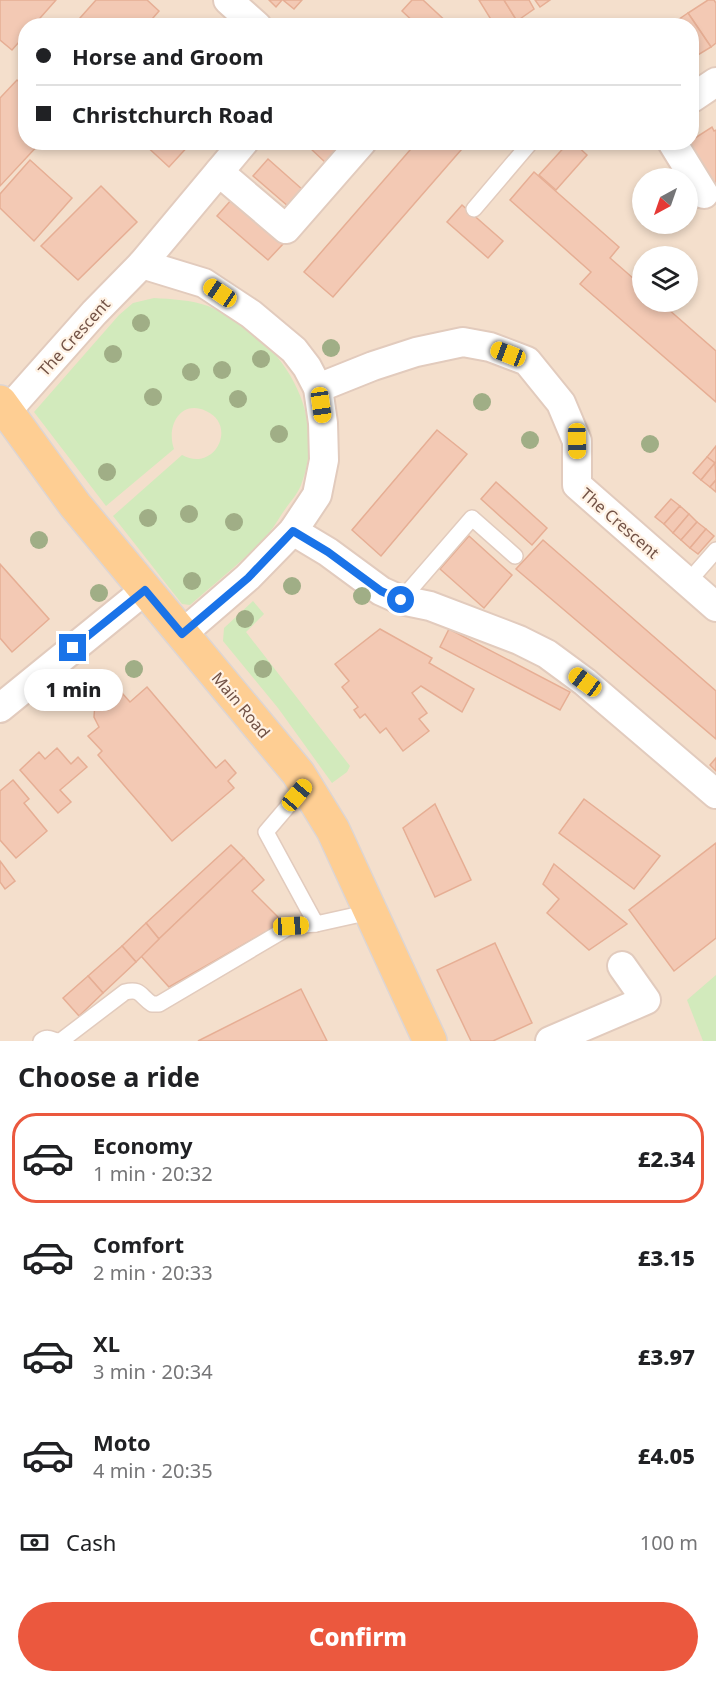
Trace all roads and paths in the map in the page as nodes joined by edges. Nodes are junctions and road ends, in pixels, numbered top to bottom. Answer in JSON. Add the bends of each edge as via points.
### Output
{"nodes":[{"id":1,"x":228,"y":0,"type":"edge"},
{"id":2,"x":248,"y":18,"type":"edge"},
{"id":3,"x":716,"y":81,"type":"edge"},
{"id":4,"x":699,"y":93,"type":"edge"},
{"id":5,"x":237,"y":150,"type":"edge"},
{"id":6,"x":355,"y":150,"type":"edge"},
{"id":7,"x":524,"y":150,"type":"edge"},
{"id":8,"x":677,"y":150,"type":"edge"},
{"id":9,"x":219,"y":172,"type":"junction"},
{"id":10,"x":704,"y":194,"type":"dead end"},
{"id":11,"x":474,"y":210,"type":"dead end"},
{"id":12,"x":142,"y":264,"type":"junction"},
{"id":13,"x":318,"y":388,"type":"junction"},
{"id":14,"x":4,"y":407,"type":"edge"},
{"id":15,"x":293,"y":531,"type":"junction"},
{"id":16,"x":716,"y":550,"type":"edge"},
{"id":17,"x":515,"y":556,"type":"dead end"},
{"id":18,"x":688,"y":582,"type":"junction"},
{"id":19,"x":145,"y":590,"type":"junction"},
{"id":20,"x":401,"y":600,"type":"junction"},
{"id":21,"x":716,"y":607,"type":"edge"},
{"id":22,"x":182,"y":634,"type":"junction"},
{"id":23,"x":0,"y":708,"type":"edge"},
{"id":24,"x":306,"y":785,"type":"junction"},
{"id":25,"x":716,"y":794,"type":"edge"},
{"id":26,"x":370,"y":912,"type":"junction"},
{"id":27,"x":316,"y":924,"type":"junction"},
{"id":28,"x":622,"y":966,"type":"dead end"},
{"id":29,"x":41,"y":1041,"type":"edge"},
{"id":30,"x":57,"y":1041,"type":"edge"},
{"id":31,"x":430,"y":1041,"type":"edge"},
{"id":32,"x":550,"y":1041,"type":"edge"}],
"edges":[{"from":1,"to":2,"type":"street"},
{"from":3,"to":4,"type":"street"},
{"from":5,"to":9,"type":"street","name":"The Crescent"},
{"from":6,"to":9,"type":"street","via":[[286,229]]},
{"from":7,"to":11,"type":"lane"},
{"from":8,"to":10,"type":"street"},
{"from":9,"to":12,"type":"street","name":"The Crescent"},
{"from":12,"to":13,"type":"street","via":[[204,283],[251,314],[294,350]]},
{"from":12,"to":14,"type":"street","name":"The Crescent"},
{"from":13,"to":15,"type":"street","via":[[324,459],[316,495]]},
{"from":13,"to":18,"type":"street","name":"The Crescent","via":[[416,352],[463,342],[527,361],[561,403],[577,441],[577,485]]},
{"from":14,"to":19,"type":"main road","name":"Main Road","via":[[75,505]]},
{"from":15,"to":20,"type":"street","via":[[381,591]]},
{"from":15,"to":22,"type":"street","via":[[248,578]]},
{"from":16,"to":18,"type":"lane"},
{"from":17,"to":20,"type":"lane","via":[[471,518]]},
{"from":18,"to":21,"type":"street","name":"The Crescent"},
{"from":19,"to":22,"type":"main road","name":"Main Road"},
{"from":19,"to":23,"type":"street"},
{"from":20,"to":25,"type":"street","via":[[430,606],[547,654]]},
{"from":22,"to":24,"type":"main road","name":"Main Road"},
{"from":24,"to":26,"type":"main road","name":"Main Road","via":[[333,830]]},
{"from":24,"to":27,"type":"lane","via":[[266,832]]},
{"from":26,"to":27,"type":"lane"},
{"from":26,"to":31,"type":"main road","name":"Main Road"},
{"from":27,"to":30,"type":"lane","via":[[291,926],[159,1004],[152,1004],[140,992],[125,992]]},
{"from":28,"to":32,"type":"street","via":[[646,1000]]},
{"from":29,"to":30,"type":"lane"}]}
